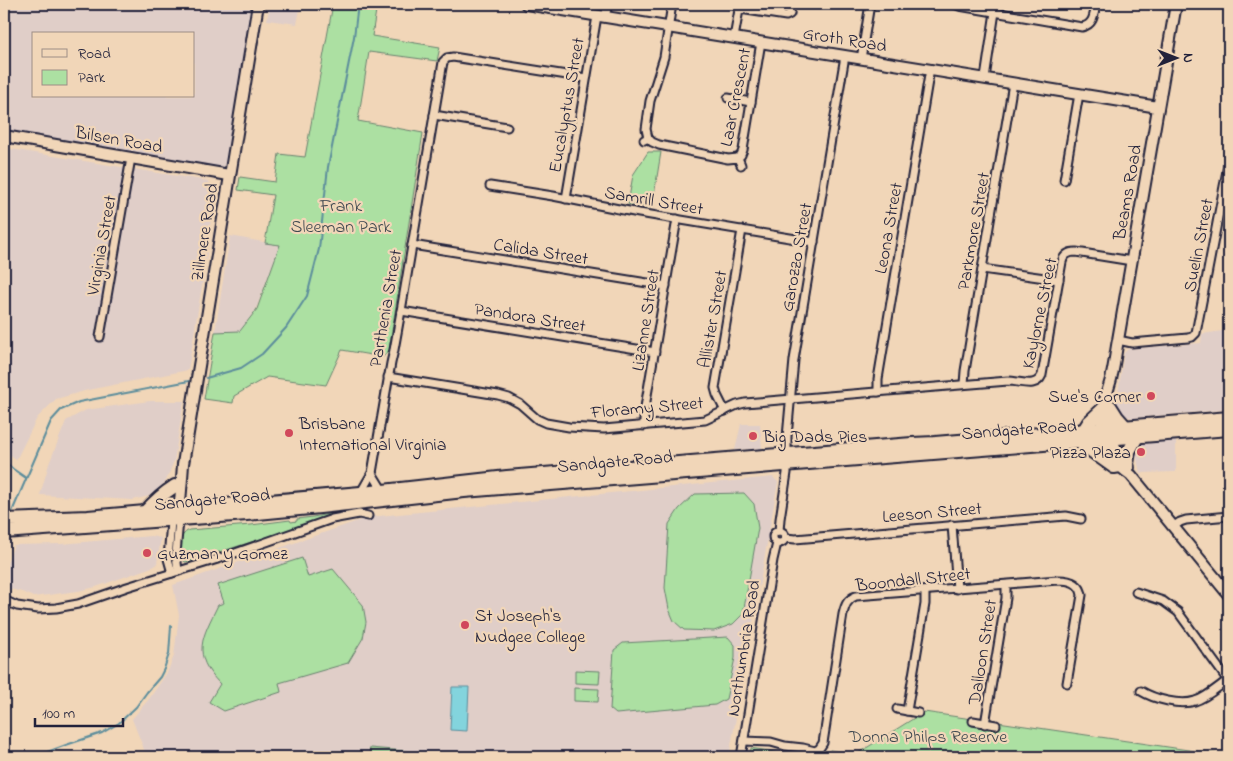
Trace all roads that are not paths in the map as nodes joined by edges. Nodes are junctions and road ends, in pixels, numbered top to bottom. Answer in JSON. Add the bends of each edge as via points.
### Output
{"nodes":[{"id":1,"x":258,"y":4,"type":"edge"},
{"id":2,"x":526,"y":4,"type":"edge"},
{"id":3,"x":608,"y":4,"type":"edge"},
{"id":4,"x":672,"y":4,"type":"edge"},
{"id":5,"x":792,"y":4,"type":"edge"},
{"id":6,"x":870,"y":4,"type":"edge"},
{"id":7,"x":954,"y":4,"type":"edge"},
{"id":8,"x":1096,"y":4,"type":"edge"},
{"id":9,"x":1176,"y":4,"type":"edge"},
{"id":10,"x":740,"y":6,"type":"edge"},
{"id":11,"x":996,"y":12,"type":"junction"},
{"id":12,"x":601,"y":16,"type":"junction"},
{"id":13,"x":668,"y":27,"type":"junction"},
{"id":14,"x":734,"y":38,"type":"junction"},
{"id":15,"x":761,"y":42,"type":"junction"},
{"id":16,"x":845,"y":56,"type":"junction"},
{"id":17,"x":861,"y":58,"type":"junction"},
{"id":18,"x":930,"y":69,"type":"junction"},
{"id":19,"x":586,"y":78,"type":"junction"},
{"id":20,"x":985,"y":78,"type":"junction"},
{"id":21,"x":1013,"y":83,"type":"junction"},
{"id":22,"x":1079,"y":94,"type":"junction"},
{"id":23,"x":728,"y":98,"type":"dead end"},
{"id":24,"x":751,"y":102,"type":"junction"},
{"id":25,"x":1158,"y":107,"type":"junction"},
{"id":26,"x":434,"y":115,"type":"junction"},
{"id":27,"x":506,"y":127,"type":"dead end"},
{"id":28,"x":4,"y":136,"type":"edge"},
{"id":29,"x":131,"y":158,"type":"junction"},
{"id":30,"x":738,"y":158,"type":"junction"},
{"id":31,"x":1229,"y":160,"type":"edge"},
{"id":32,"x":741,"y":165,"type":"dead end"},
{"id":33,"x":229,"y":175,"type":"junction"},
{"id":34,"x":1064,"y":180,"type":"dead end"},
{"id":35,"x":490,"y":186,"type":"dead end"},
{"id":36,"x":566,"y":199,"type":"junction"},
{"id":37,"x":677,"y":219,"type":"junction"},
{"id":38,"x":742,"y":230,"type":"junction"},
{"id":39,"x":814,"y":242,"type":"junction"},
{"id":40,"x":412,"y":245,"type":"junction"},
{"id":41,"x":1132,"y":261,"type":"junction"},
{"id":42,"x":982,"y":269,"type":"junction"},
{"id":43,"x":1059,"y":280,"type":"junction"},
{"id":44,"x":666,"y":286,"type":"junction"},
{"id":45,"x":401,"y":311,"type":"junction"},
{"id":46,"x":100,"y":337,"type":"dead end"},
{"id":47,"x":1118,"y":340,"type":"junction"},
{"id":48,"x":655,"y":352,"type":"junction"},
{"id":49,"x":388,"y":377,"type":"junction"},
{"id":50,"x":1035,"y":383,"type":"joint"},
{"id":51,"x":964,"y":384,"type":"junction"},
{"id":52,"x":878,"y":392,"type":"junction"},
{"id":53,"x":790,"y":399,"type":"junction"},
{"id":54,"x":1107,"y":407,"type":"junction"},
{"id":55,"x":725,"y":411,"type":"junction"},
{"id":56,"x":1229,"y":418,"type":"edge"},
{"id":57,"x":644,"y":426,"type":"junction"},
{"id":58,"x":1125,"y":426,"type":"junction"},
{"id":59,"x":1229,"y":429,"type":"edge"},
{"id":60,"x":1106,"y":434,"type":"junction"},
{"id":61,"x":1081,"y":436,"type":"junction"},
{"id":62,"x":1137,"y":437,"type":"junction"},
{"id":63,"x":788,"y":459,"type":"junction"},
{"id":64,"x":183,"y":464,"type":"junction"},
{"id":65,"x":1126,"y":468,"type":"junction"},
{"id":66,"x":372,"y":473,"type":"junction"},
{"id":67,"x":176,"y":486,"type":"junction"},
{"id":68,"x":383,"y":491,"type":"junction"},
{"id":69,"x":361,"y":492,"type":"junction"},
{"id":70,"x":145,"y":512,"type":"junction"},
{"id":71,"x":175,"y":515,"type":"junction"},
{"id":72,"x":368,"y":516,"type":"dead end"},
{"id":73,"x":1229,"y":516,"type":"edge"},
{"id":74,"x":1081,"y":519,"type":"dead end"},
{"id":75,"x":4,"y":520,"type":"edge"},
{"id":76,"x":21,"y":526,"type":"junction"},
{"id":77,"x":952,"y":526,"type":"junction"},
{"id":78,"x":1174,"y":526,"type":"junction"},
{"id":79,"x":779,"y":531,"type":"junction"},
{"id":80,"x":4,"y":532,"type":"edge"},
{"id":81,"x":786,"y":538,"type":"junction"},
{"id":82,"x":777,"y":543,"type":"junction"},
{"id":83,"x":175,"y":572,"type":"junction"},
{"id":84,"x":1006,"y":585,"type":"junction"},
{"id":85,"x":957,"y":589,"type":"junction"},
{"id":86,"x":925,"y":591,"type":"junction"},
{"id":87,"x":1136,"y":592,"type":"dead end"},
{"id":88,"x":1229,"y":595,"type":"edge"},
{"id":89,"x":6,"y":601,"type":"dead end"},
{"id":90,"x":1228,"y":681,"type":"edge"},
{"id":91,"x":1067,"y":683,"type":"dead end"},
{"id":92,"x":1141,"y":692,"type":"dead end"},
{"id":93,"x":897,"y":709,"type":"dead end"},
{"id":94,"x":907,"y":711,"type":"junction"},
{"id":95,"x":918,"y":713,"type":"dead end"},
{"id":96,"x":973,"y":722,"type":"dead end"},
{"id":97,"x":985,"y":724,"type":"junction"},
{"id":98,"x":996,"y":726,"type":"dead end"},
{"id":99,"x":744,"y":741,"type":"junction"},
{"id":100,"x":741,"y":757,"type":"edge"}],
"edges":[{"from":1,"to":33,"type":"main road","name":"Zillmere Road"},
{"from":2,"to":12,"type":"main road","name":"Groth Road"},
{"from":3,"to":12,"type":"street","name":"Eucalyptus Street"},
{"from":4,"to":13,"type":"street","name":"Laar Crescent"},
{"from":5,"to":10,"type":"street","via":[[790,14],[786,16]]},
{"from":6,"to":17,"type":"street"},
{"from":7,"to":11,"type":"street"},
{"from":8,"to":11,"type":"street","via":[[1093,19],[1088,26],[1080,27]]},
{"from":9,"to":25,"type":"main road","name":"Beams Road"},
{"from":10,"to":14,"type":"street"},
{"from":11,"to":20,"type":"street"},
{"from":12,"to":13,"type":"main road","name":"Groth Road"},
{"from":12,"to":19,"type":"street","name":"Eucalyptus Street"},
{"from":13,"to":14,"type":"main road","name":"Groth Road"},
{"from":13,"to":30,"type":"street","name":"Laar Crescent","via":[[664,58],[650,101],[646,139],[659,145],[728,159]]},
{"from":14,"to":15,"type":"main road","name":"Groth Road"},
{"from":15,"to":16,"type":"main road","name":"Groth Road"},
{"from":15,"to":24,"type":"street","name":"Laar Crescent"},
{"from":16,"to":17,"type":"main road","name":"Groth Road"},
{"from":16,"to":39,"type":"street","name":"Garozzo Street"},
{"from":17,"to":18,"type":"main road","name":"Groth Road"},
{"from":18,"to":20,"type":"main road","name":"Groth Road"},
{"from":18,"to":52,"type":"street","name":"Leona Street"},
{"from":19,"to":26,"type":"street","name":"Parthenia Street","via":[[449,57],[442,64]]},
{"from":19,"to":36,"type":"street","name":"Eucalyptus Street"},
{"from":20,"to":21,"type":"main road","name":"Groth Road"},
{"from":21,"to":22,"type":"main road","name":"Groth Road"},
{"from":21,"to":42,"type":"street","name":"Parkmore Street"},
{"from":22,"to":25,"type":"main road","name":"Groth Road"},
{"from":22,"to":34,"type":"street"},
{"from":23,"to":24,"type":"street"},
{"from":24,"to":30,"type":"street","name":"Laar Crescent","via":[[743,150]]},
{"from":25,"to":41,"type":"main road","name":"Beams Road"},
{"from":26,"to":27,"type":"street"},
{"from":26,"to":40,"type":"street","name":"Parthenia Street"},
{"from":28,"to":29,"type":"main road","name":"Bilsen Road"},
{"from":29,"to":33,"type":"main road","name":"Bilsen Road"},
{"from":29,"to":46,"type":"street","name":"Virginia Street"},
{"from":30,"to":32,"type":"street","name":"Laar Crescent"},
{"from":31,"to":47,"type":"street","name":"Suelin Street","via":[[1196,333],[1188,338],[1132,343]]},
{"from":33,"to":64,"type":"main road","name":"Zillmere Road"},
{"from":35,"to":36,"type":"street","name":"Samrill Street"},
{"from":36,"to":37,"type":"street","name":"Samrill Street"},
{"from":37,"to":38,"type":"street","name":"Samrill Street"},
{"from":37,"to":44,"type":"street","name":"Lizanne Street"},
{"from":38,"to":39,"type":"street","name":"Samrill Street"},
{"from":38,"to":55,"type":"street","name":"Allister Street","via":[[715,388]]},
{"from":39,"to":53,"type":"street","name":"Garozzo Street"},
{"from":40,"to":44,"type":"street","name":"Calida Street"},
{"from":40,"to":45,"type":"street","name":"Parthenia Street"},
{"from":41,"to":43,"type":"street","name":"Kaylorne Street","via":[[1070,252],[1063,260]]},
{"from":41,"to":47,"type":"main road","name":"Beams Road"},
{"from":42,"to":43,"type":"street"},
{"from":42,"to":51,"type":"street","name":"Parkmore Street"},
{"from":43,"to":50,"type":"street","name":"Kaylorne Street","via":[[1043,371]]},
{"from":44,"to":48,"type":"street","name":"Lizanne Street"},
{"from":45,"to":48,"type":"street","name":"Pandora Street"},
{"from":45,"to":49,"type":"street","name":"Parthenia Street"},
{"from":47,"to":54,"type":"main road","name":"Beams Road","via":[[1106,393]]},
{"from":48,"to":57,"type":"street","name":"Lizanne Street"},
{"from":49,"to":57,"type":"street","name":"Floramy Street","via":[[498,394],[520,404],[537,419],[555,424],[604,429]]},
{"from":49,"to":66,"type":"street","name":"Parthenia Street"},
{"from":50,"to":51,"type":"street","name":"Floramy Street","via":[[1008,380]]},
{"from":51,"to":52,"type":"street","name":"Floramy Street"},
{"from":52,"to":53,"type":"street","name":"Floramy Street"},
{"from":53,"to":55,"type":"street","name":"Floramy Street","via":[[741,404]]},
{"from":53,"to":63,"type":"street","name":"Garozzo Street"},
{"from":54,"to":58,"type":"highway"},
{"from":54,"to":60,"type":"main road","name":"Beams Road"},
{"from":54,"to":61,"type":"highway","via":[[1089,422]]},
{"from":55,"to":57,"type":"street","name":"Floramy Street","via":[[705,420]]},
{"from":56,"to":58,"type":"highway","name":"Sandgate Road"},
{"from":58,"to":60,"type":"highway","name":"Sandgate Road"},
{"from":59,"to":62,"type":"highway","name":"Sandgate Road"},
{"from":60,"to":61,"type":"highway","name":"Sandgate Road"},
{"from":60,"to":62,"type":"highway","name":"Sandgate Road"},
{"from":60,"to":65,"type":"main road","via":[[1106,449]]},
{"from":61,"to":63,"type":"highway","name":"Sandgate Road","via":[[912,444]]},
{"from":61,"to":65,"type":"highway","via":[[1114,466]]},
{"from":62,"to":65,"type":"highway","via":[[1129,451]]},
{"from":63,"to":68,"type":"highway","name":"Sandgate Road","via":[[507,478]]},
{"from":63,"to":71,"type":"highway","name":"Sandgate Road","via":[[288,511]]},
{"from":63,"to":79,"type":"street"},
{"from":64,"to":67,"type":"main road","name":"Zillmere Road"},
{"from":64,"to":71,"type":"main road","name":"Zillmere Road"},
{"from":65,"to":78,"type":"main road"},
{"from":66,"to":68,"type":"street"},
{"from":66,"to":69,"type":"street","name":"Parthenia Street"},
{"from":67,"to":70,"type":"highway","via":[[153,502]]},
{"from":67,"to":71,"type":"main road","name":"Zillmere Road"},
{"from":68,"to":69,"type":"highway","name":"Sandgate Road"},
{"from":69,"to":71,"type":"highway","name":"Sandgate Road"},
{"from":70,"to":71,"type":"highway","name":"Sandgate Road"},
{"from":70,"to":76,"type":"highway","name":"Sandgate Road"},
{"from":71,"to":76,"type":"highway","name":"Sandgate Road"},
{"from":71,"to":83,"type":"street","name":"Zillmere Road","via":[[168,559]]},
{"from":72,"to":83,"type":"street","via":[[359,514],[332,519]]},
{"from":73,"to":78,"type":"street","via":[[1186,520]]},
{"from":74,"to":77,"type":"street","name":"Leeson Street","via":[[1066,516]]},
{"from":75,"to":76,"type":"highway","name":"Sandgate Road"},
{"from":76,"to":80,"type":"highway","name":"Sandgate Road"},
{"from":77,"to":81,"type":"street","name":"Leeson Street"},
{"from":77,"to":85,"type":"street"},
{"from":78,"to":88,"type":"main road"},
{"from":79,"to":81,"type":"street"},
{"from":79,"to":82,"type":"street","via":[[773,536]]},
{"from":81,"to":82,"type":"street","via":[[783,543]]},
{"from":82,"to":99,"type":"street","name":"Northumbria Road"},
{"from":83,"to":89,"type":"street","via":[[56,608],[24,608]]},
{"from":84,"to":85,"type":"street","name":"Boondall Street"},
{"from":84,"to":91,"type":"street","name":"Boondall Street","via":[[1064,580],[1080,587],[1082,595]]},
{"from":84,"to":97,"type":"street","name":"Dalloon Street"},
{"from":85,"to":86,"type":"street","name":"Boondall Street"},
{"from":86,"to":94,"type":"street"},
{"from":86,"to":99,"type":"street","name":"Boondall Street","via":[[856,596],[847,603],[819,749]]},
{"from":87,"to":90,"type":"street","via":[[1163,601],[1178,612]]},
{"from":90,"to":92,"type":"street","via":[[1192,702],[1154,698]]},
{"from":93,"to":94,"type":"street"},
{"from":94,"to":95,"type":"street"},
{"from":96,"to":97,"type":"street","name":"Dalloon Street"},
{"from":97,"to":98,"type":"street","name":"Dalloon Street"},
{"from":99,"to":100,"type":"street","name":"Northumbria Road"}]}
